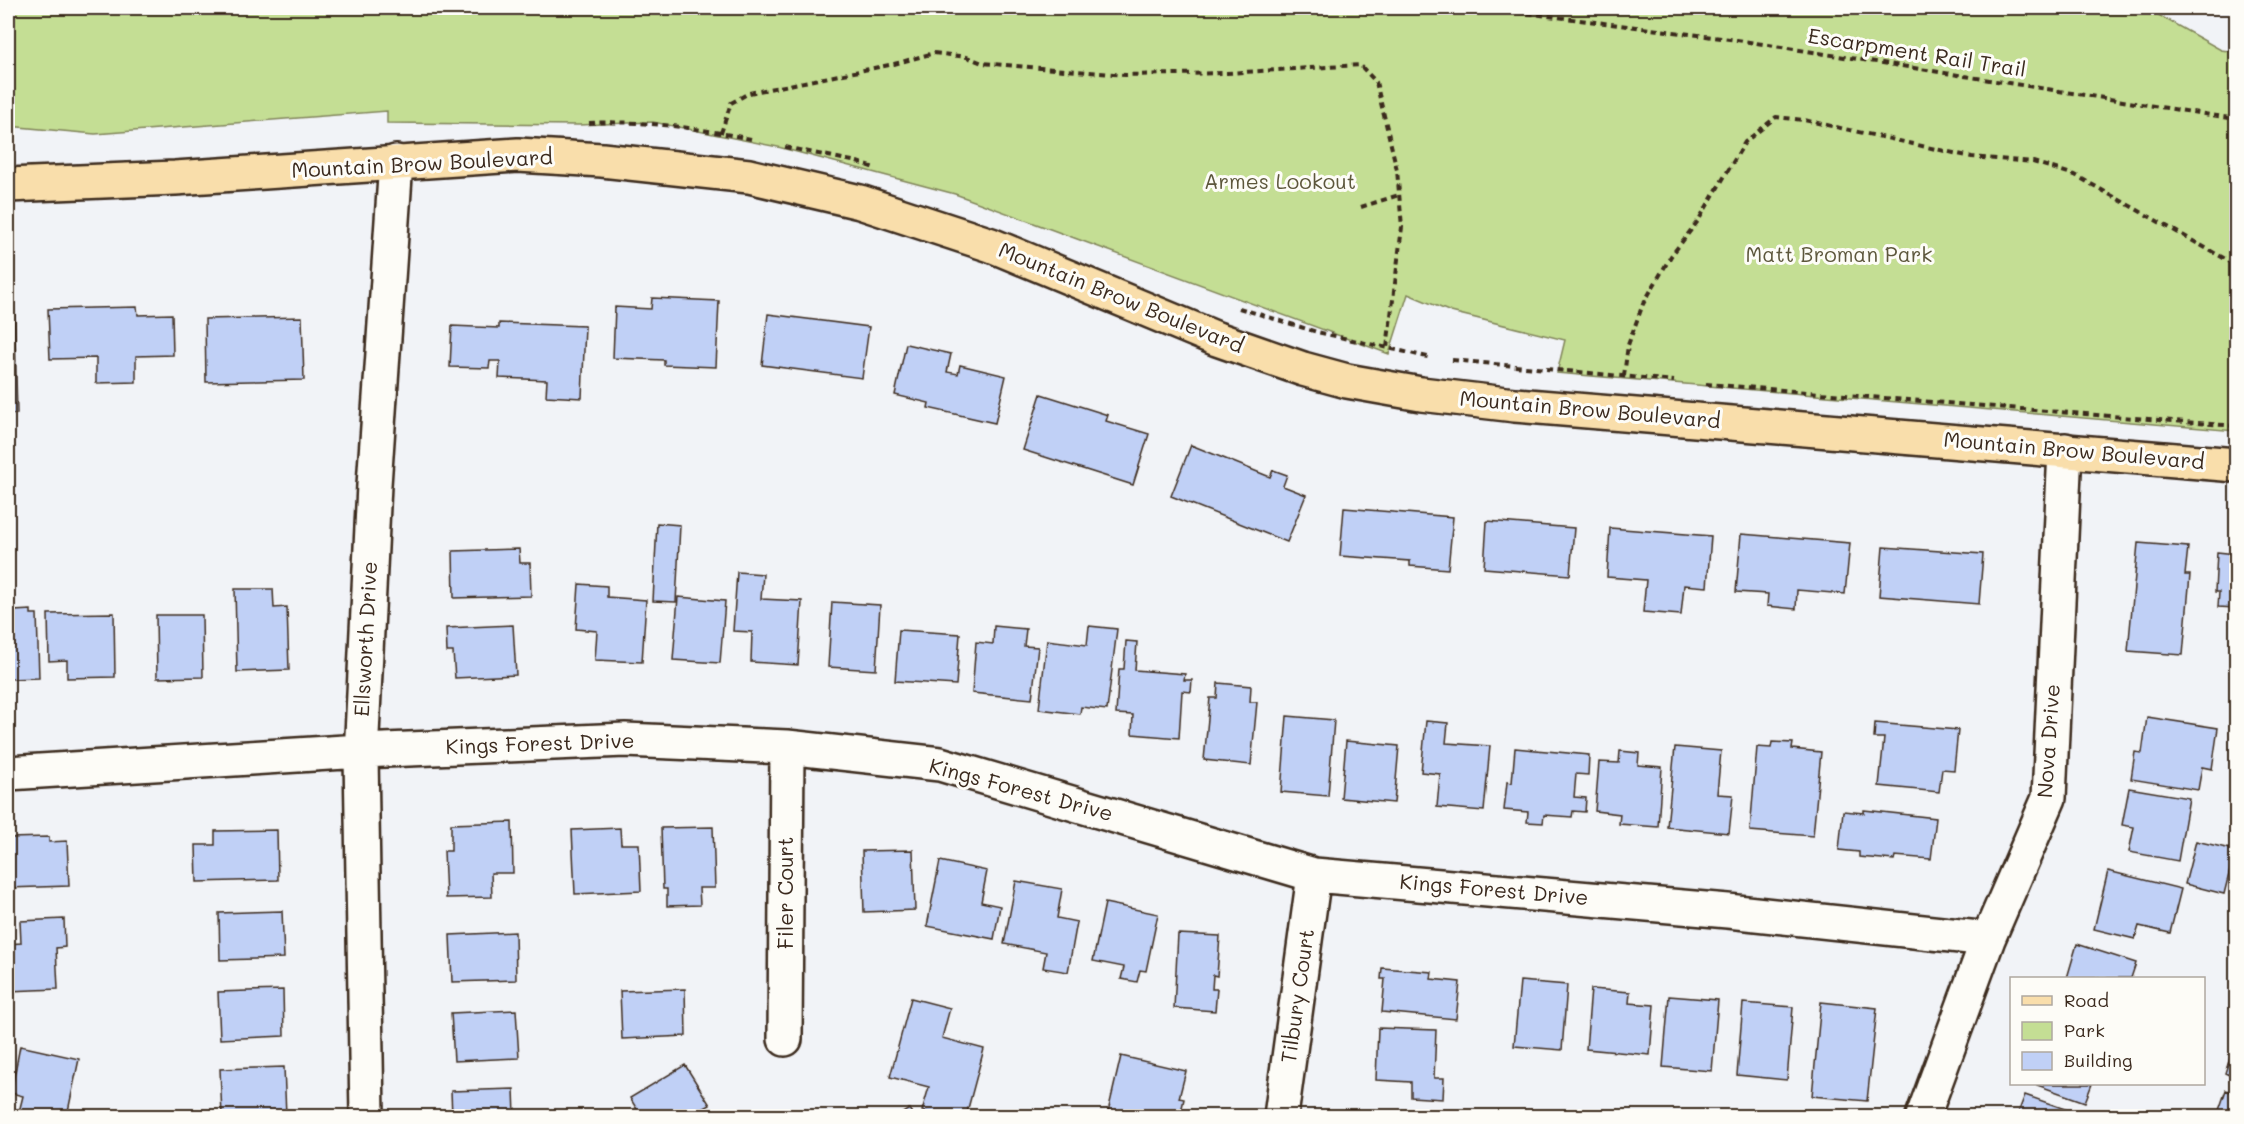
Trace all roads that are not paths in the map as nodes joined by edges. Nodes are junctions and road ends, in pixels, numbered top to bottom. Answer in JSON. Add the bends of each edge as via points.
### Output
{"nodes":[{"id":1,"x":396,"y":162,"type":"junction"},
{"id":2,"x":8,"y":185,"type":"edge"},
{"id":3,"x":2065,"y":450,"type":"junction"},
{"id":4,"x":2236,"y":465,"type":"edge"},
{"id":5,"x":787,"y":747,"type":"junction"},
{"id":6,"x":361,"y":751,"type":"junction"},
{"id":7,"x":8,"y":772,"type":"edge"},
{"id":8,"x":1314,"y":875,"type":"junction"},
{"id":9,"x":1988,"y":939,"type":"junction"},
{"id":10,"x":785,"y":1039,"type":"dead end"},
{"id":11,"x":367,"y":1116,"type":"edge"},
{"id":12,"x":1281,"y":1116,"type":"edge"},
{"id":13,"x":1923,"y":1116,"type":"edge"}],
"edges":[{"from":1,"to":2,"type":"main road","name":"Mountain Brow Boulevard"},
{"from":1,"to":3,"type":"main road","name":"Mountain Brow Boulevard","via":[[518,155],[749,176],[860,202],[991,245],[1217,339],[1303,369],[1410,393]]},
{"from":1,"to":6,"type":"street","name":"Ellsworth Drive"},
{"from":3,"to":4,"type":"main road","name":"Mountain Brow Boulevard"},
{"from":3,"to":9,"type":"street","name":"Nova Drive","via":[[2049,798]]},
{"from":5,"to":6,"type":"street","name":"Kings Forest Drive","via":[[626,740]]},
{"from":5,"to":8,"type":"street","name":"Kings Forest Drive","via":[[940,764]]},
{"from":5,"to":10,"type":"street","name":"Filer Court"},
{"from":6,"to":7,"type":"street","name":"Kings Forest Drive"},
{"from":6,"to":11,"type":"street","name":"Ellsworth Drive"},
{"from":8,"to":9,"type":"street","name":"Kings Forest Drive","via":[[1728,911]]},
{"from":8,"to":12,"type":"street","name":"Tilbury Court"},
{"from":9,"to":13,"type":"street","name":"Nova Drive"}]}
